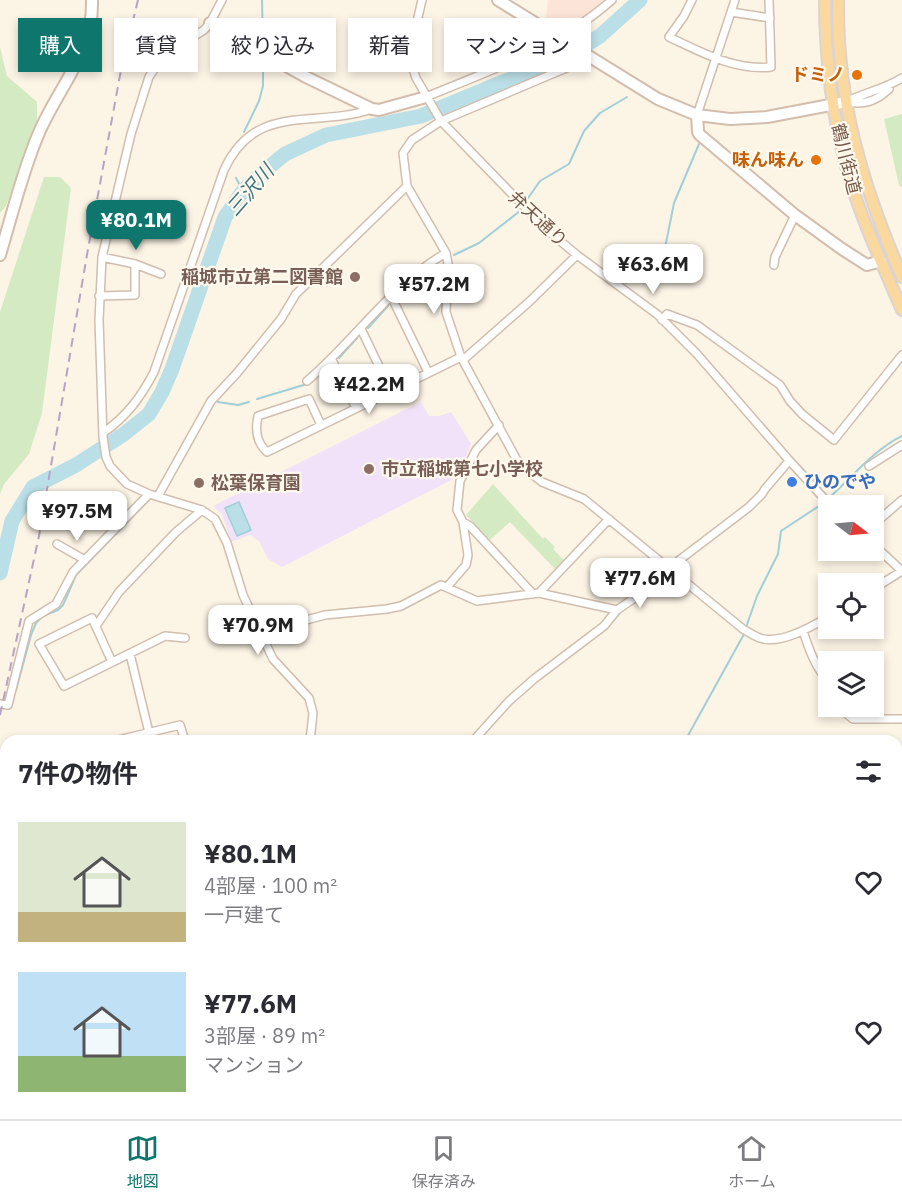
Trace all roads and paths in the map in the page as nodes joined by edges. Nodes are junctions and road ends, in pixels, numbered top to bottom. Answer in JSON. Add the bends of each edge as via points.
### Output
{"nodes":[{"id":1,"x":92,"y":0,"type":"edge"},
{"id":2,"x":222,"y":0,"type":"edge"},
{"id":3,"x":422,"y":0,"type":"edge"},
{"id":4,"x":498,"y":0,"type":"edge"},
{"id":5,"x":612,"y":0,"type":"edge"},
{"id":6,"x":692,"y":0,"type":"edge"},
{"id":7,"x":735,"y":0,"type":"edge"},
{"id":8,"x":769,"y":0,"type":"edge"},
{"id":9,"x":825,"y":0,"type":"edge"},
{"id":10,"x":838,"y":0,"type":"edge"},
{"id":11,"x":730,"y":12,"type":"junction"},
{"id":12,"x":213,"y":18,"type":"edge"},
{"id":13,"x":526,"y":18,"type":"edge"},
{"id":14,"x":770,"y":18,"type":"junction"},
{"id":15,"x":591,"y":19,"type":"edge"},
{"id":16,"x":210,"y":23,"type":"edge"},
{"id":17,"x":591,"y":59,"type":"edge"},
{"id":18,"x":714,"y":59,"type":"junction"},
{"id":19,"x":297,"y":72,"type":"edge"},
{"id":20,"x":485,"y":72,"type":"edge"},
{"id":21,"x":554,"y":72,"type":"edge"},
{"id":22,"x":902,"y":78,"type":"edge"},
{"id":23,"x":426,"y":97,"type":"junction"},
{"id":24,"x":846,"y":102,"type":"junction"},
{"id":25,"x":833,"y":105,"type":"junction"},
{"id":26,"x":372,"y":109,"type":"junction"},
{"id":27,"x":697,"y":115,"type":"junction"},
{"id":28,"x":441,"y":121,"type":"junction"},
{"id":29,"x":407,"y":186,"type":"junction"},
{"id":30,"x":795,"y":215,"type":"junction"},
{"id":31,"x":446,"y":253,"type":"junction"},
{"id":32,"x":0,"y":255,"type":"edge"},
{"id":33,"x":577,"y":255,"type":"junction"},
{"id":34,"x":102,"y":257,"type":"junction"},
{"id":35,"x":881,"y":261,"type":"junction"},
{"id":36,"x":135,"y":264,"type":"junction"},
{"id":37,"x":774,"y":265,"type":"dead end"},
{"id":38,"x":161,"y":274,"type":"dead end"},
{"id":39,"x":902,"y":277,"type":"edge"},
{"id":40,"x":99,"y":296,"type":"junction"},
{"id":41,"x":392,"y":298,"type":"junction"},
{"id":42,"x":902,"y":310,"type":"edge"},
{"id":43,"x":662,"y":320,"type":"junction"},
{"id":44,"x":361,"y":329,"type":"junction"},
{"id":45,"x":902,"y":355,"type":"edge"},
{"id":46,"x":462,"y":358,"type":"junction"},
{"id":47,"x":332,"y":360,"type":"junction"},
{"id":48,"x":428,"y":372,"type":"junction"},
{"id":49,"x":307,"y":381,"type":"dead end"},
{"id":50,"x":391,"y":391,"type":"junction"},
{"id":51,"x":356,"y":408,"type":"junction"},
{"id":52,"x":321,"y":425,"type":"junction"},
{"id":53,"x":499,"y":425,"type":"junction"},
{"id":54,"x":103,"y":435,"type":"junction"},
{"id":55,"x":902,"y":444,"type":"edge"},
{"id":56,"x":789,"y":461,"type":"junction"},
{"id":57,"x":869,"y":466,"type":"dead end"},
{"id":58,"x":149,"y":494,"type":"junction"},
{"id":59,"x":821,"y":495,"type":"edge"},
{"id":60,"x":158,"y":496,"type":"junction"},
{"id":61,"x":902,"y":500,"type":"edge"},
{"id":62,"x":202,"y":510,"type":"junction"},
{"id":63,"x":884,"y":516,"type":"edge"},
{"id":64,"x":609,"y":519,"type":"junction"},
{"id":65,"x":463,"y":522,"type":"junction"},
{"id":66,"x":57,"y":544,"type":"dead end"},
{"id":67,"x":884,"y":554,"type":"edge"},
{"id":68,"x":85,"y":560,"type":"junction"},
{"id":69,"x":669,"y":568,"type":"junction"},
{"id":70,"x":902,"y":571,"type":"edge"},
{"id":71,"x":884,"y":582,"type":"edge"},
{"id":72,"x":447,"y":587,"type":"junction"},
{"id":73,"x":536,"y":593,"type":"junction"},
{"id":74,"x":617,"y":610,"type":"junction"},
{"id":75,"x":818,"y":623,"type":"edge"},
{"id":76,"x":96,"y":626,"type":"junction"},
{"id":77,"x":803,"y":631,"type":"junction"},
{"id":78,"x":261,"y":632,"type":"junction"},
{"id":79,"x":185,"y":638,"type":"dead end"},
{"id":80,"x":129,"y":654,"type":"junction"},
{"id":81,"x":112,"y":662,"type":"junction"},
{"id":82,"x":818,"y":667,"type":"edge"},
{"id":83,"x":0,"y":704,"type":"edge"},
{"id":84,"x":852,"y":717,"type":"edge"},
{"id":85,"x":902,"y":719,"type":"edge"},
{"id":86,"x":149,"y":732,"type":"junction"},
{"id":87,"x":137,"y":735,"type":"edge"},
{"id":88,"x":150,"y":735,"type":"edge"},
{"id":89,"x":183,"y":735,"type":"edge"},
{"id":90,"x":311,"y":735,"type":"edge"},
{"id":91,"x":478,"y":735,"type":"edge"}],
"edges":[{"from":1,"to":32,"type":"main road","via":[[87,40],[36,139]]},
{"from":2,"to":12,"type":"street"},
{"from":3,"to":23,"type":"street","name":"弁天通り","via":[[410,59]]},
{"from":4,"to":13,"type":"main road"},
{"from":5,"to":15,"type":"street"},
{"from":6,"to":18,"type":"street","via":[[669,37]]},
{"from":7,"to":11,"type":"street"},
{"from":8,"to":14,"type":"street"},
{"from":9,"to":25,"type":"main road","name":"鶴川街道"},
{"from":10,"to":24,"type":"main road","name":"鶴川街道"},
{"from":11,"to":14,"type":"street"},
{"from":11,"to":18,"type":"street"},
{"from":14,"to":18,"type":"street","via":[[771,67]]},
{"from":16,"to":34,"type":"street","via":[[169,52],[149,77]]},
{"from":17,"to":27,"type":"main road","via":[[657,99]]},
{"from":18,"to":27,"type":"street"},
{"from":19,"to":26,"type":"main road"},
{"from":20,"to":23,"type":"street"},
{"from":21,"to":28,"type":"street"},
{"from":22,"to":24,"type":"street","via":[[868,102]]},
{"from":23,"to":26,"type":"main road"},
{"from":23,"to":28,"type":"street","name":"弁天通り"},
{"from":24,"to":25,"type":"main road"},
{"from":24,"to":39,"type":"main road","name":"鶴川街道","via":[[863,177]]},
{"from":25,"to":27,"type":"main road","via":[[749,119]]},
{"from":25,"to":35,"type":"main road","name":"鶴川街道","via":[[850,179]]},
{"from":26,"to":54,"type":"street","via":[[358,114],[276,122],[247,138],[232,153],[154,372],[143,394]]},
{"from":27,"to":30,"type":"main road","via":[[700,135]]},
{"from":28,"to":29,"type":"street","via":[[406,146],[403,153]]},
{"from":28,"to":33,"type":"street","name":"弁天通り","via":[[546,229]]},
{"from":29,"to":31,"type":"street"},
{"from":29,"to":60,"type":"street","via":[[296,294],[281,319],[211,401]]},
{"from":30,"to":35,"type":"main road","via":[[861,262]]},
{"from":30,"to":37,"type":"street"},
{"from":31,"to":41,"type":"street","via":[[430,262]]},
{"from":31,"to":46,"type":"street","via":[[446,312]]},
{"from":33,"to":43,"type":"street","name":"弁天通り"},
{"from":33,"to":46,"type":"street"},
{"from":34,"to":36,"type":"street"},
{"from":34,"to":40,"type":"street"},
{"from":35,"to":42,"type":"main road","name":"鶴川街道"},
{"from":36,"to":38,"type":"street"},
{"from":36,"to":40,"type":"street","via":[[135,295]]},
{"from":40,"to":54,"type":"street"},
{"from":41,"to":44,"type":"street"},
{"from":41,"to":48,"type":"street"},
{"from":43,"to":45,"type":"street","via":[[667,314],[697,325],[780,385],[802,414],[834,440]]},
{"from":43,"to":56,"type":"street","name":"弁天通り","via":[[697,354]]},
{"from":44,"to":47,"type":"street"},
{"from":44,"to":50,"type":"street"},
{"from":46,"to":48,"type":"street"},
{"from":46,"to":53,"type":"street"},
{"from":47,"to":49,"type":"street"},
{"from":47,"to":51,"type":"street"},
{"from":48,"to":50,"type":"street"},
{"from":50,"to":51,"type":"street"},
{"from":51,"to":52,"type":"street"},
{"from":52,"to":52,"type":"street","via":[[309,399],[258,416],[256,431],[267,452]]},
{"from":53,"to":64,"type":"street","via":[[519,464],[528,473],[584,499]]},
{"from":53,"to":65,"type":"street","via":[[476,450],[460,481],[457,510]]},
{"from":54,"to":58,"type":"street","via":[[110,466],[127,484]]},
{"from":55,"to":57,"type":"street"},
{"from":56,"to":59,"type":"street","name":"弁天通り"},
{"from":56,"to":69,"type":"street","via":[[749,507]]},
{"from":58,"to":60,"type":"street"},
{"from":58,"to":68,"type":"street"},
{"from":60,"to":62,"type":"street"},
{"from":61,"to":63,"type":"street"},
{"from":62,"to":76,"type":"street","via":[[126,585]]},
{"from":62,"to":78,"type":"street","via":[[220,526],[243,595]]},
{"from":64,"to":69,"type":"street"},
{"from":64,"to":73,"type":"street"},
{"from":65,"to":72,"type":"street","via":[[466,565]]},
{"from":65,"to":73,"type":"street"},
{"from":66,"to":68,"type":"street"},
{"from":67,"to":70,"type":"street"},
{"from":68,"to":83,"type":"street","via":[[73,572],[56,604],[29,621],[8,705]]},
{"from":69,"to":74,"type":"street"},
{"from":69,"to":77,"type":"street","via":[[760,639],[777,639]]},
{"from":70,"to":71,"type":"street"},
{"from":72,"to":73,"type":"street","via":[[477,601]]},
{"from":72,"to":78,"type":"street","via":[[441,585],[400,606],[325,615]]},
{"from":73,"to":74,"type":"street"},
{"from":74,"to":91,"type":"street","via":[[604,626],[509,701]]},
{"from":75,"to":77,"type":"street"},
{"from":76,"to":81,"type":"street"},
{"from":76,"to":81,"type":"street","via":[[92,618],[39,644],[64,686]]},
{"from":77,"to":82,"type":"street"},
{"from":78,"to":90,"type":"street","via":[[273,659],[309,698],[313,713]]},
{"from":79,"to":80,"type":"street","via":[[165,636]]},
{"from":80,"to":81,"type":"street"},
{"from":80,"to":86,"type":"street"},
{"from":84,"to":85,"type":"street"},
{"from":86,"to":87,"type":"street"},
{"from":86,"to":88,"type":"street"},
{"from":86,"to":89,"type":"street","via":[[180,725]]}]}
